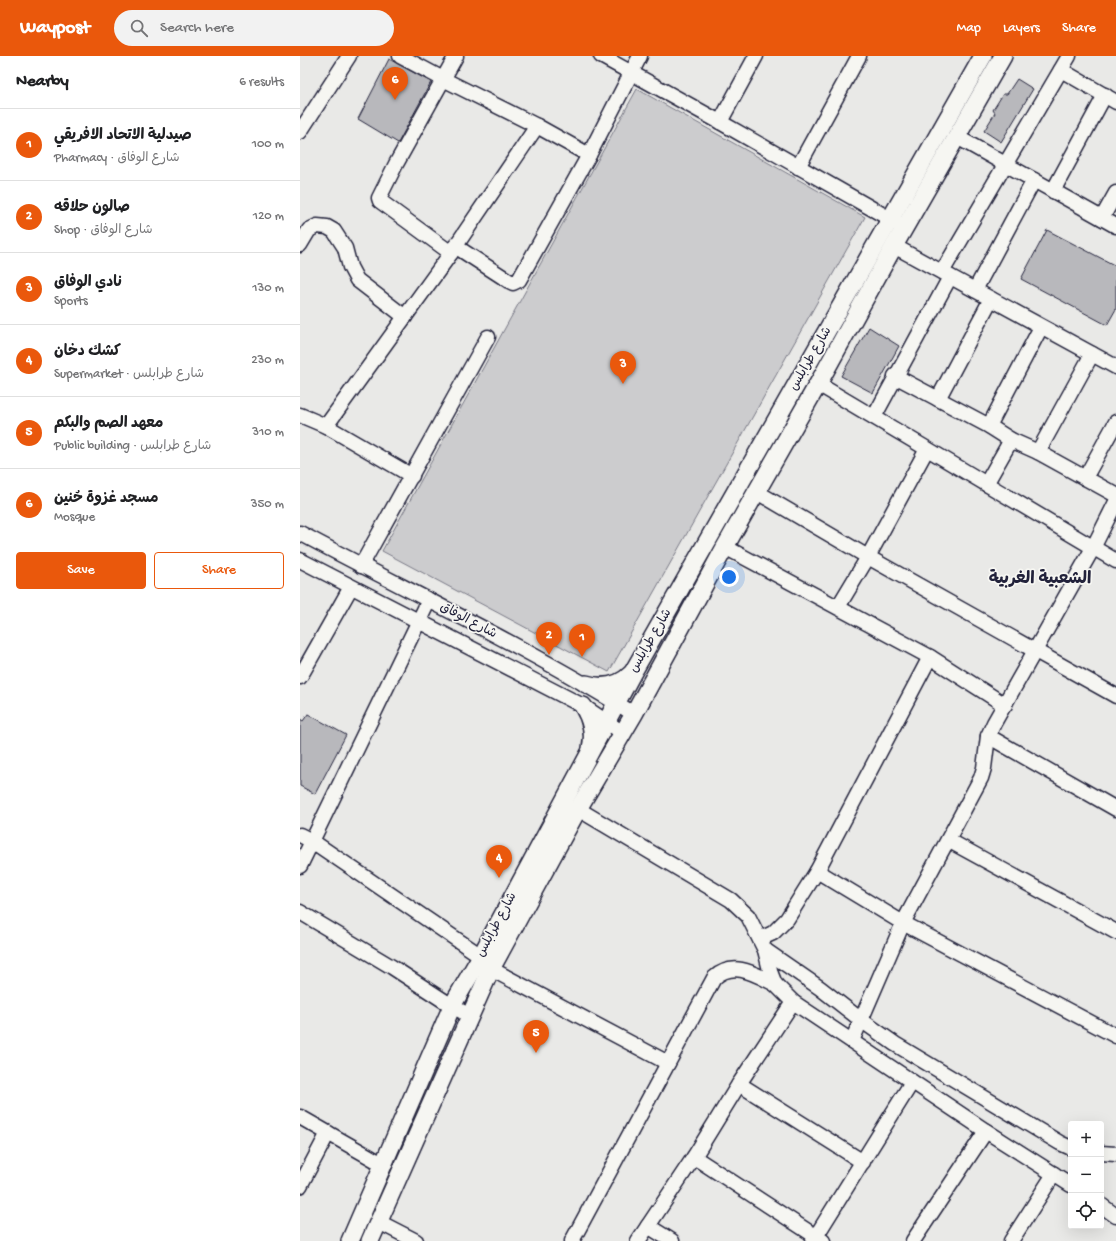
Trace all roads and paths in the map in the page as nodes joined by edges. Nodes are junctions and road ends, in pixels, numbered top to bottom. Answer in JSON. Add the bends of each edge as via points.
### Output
{"nodes":[{"id":1,"x":349,"y":56,"type":"edge"},
{"id":2,"x":400,"y":56,"type":"edge"},
{"id":3,"x":456,"y":56,"type":"edge"},
{"id":4,"x":601,"y":56,"type":"edge"},
{"id":5,"x":640,"y":56,"type":"edge"},
{"id":6,"x":756,"y":56,"type":"edge"},
{"id":7,"x":859,"y":56,"type":"edge"},
{"id":8,"x":983,"y":56,"type":"edge"},
{"id":9,"x":1003,"y":56,"type":"edge"},
{"id":10,"x":1069,"y":56,"type":"edge"},
{"id":11,"x":1061,"y":70,"type":"junction"},
{"id":12,"x":631,"y":73,"type":"junction"},
{"id":13,"x":443,"y":80,"type":"junction"},
{"id":14,"x":1110,"y":98,"type":"edge"},
{"id":15,"x":720,"y":122,"type":"junction"},
{"id":16,"x":537,"y":126,"type":"junction"},
{"id":17,"x":300,"y":132,"type":"edge"},
{"id":18,"x":958,"y":137,"type":"junction"},
{"id":19,"x":588,"y":155,"type":"junction"},
{"id":20,"x":1005,"y":165,"type":"junction"},
{"id":21,"x":798,"y":167,"type":"junction"},
{"id":22,"x":1034,"y":180,"type":"junction"},
{"id":23,"x":1053,"y":190,"type":"junction"},
{"id":24,"x":1116,"y":193,"type":"edge"},
{"id":25,"x":1102,"y":218,"type":"junction"},
{"id":26,"x":898,"y":223,"type":"junction"},
{"id":27,"x":1116,"y":226,"type":"edge"},
{"id":28,"x":300,"y":245,"type":"edge"},
{"id":29,"x":894,"y":246,"type":"junction"},
{"id":30,"x":453,"y":250,"type":"junction"},
{"id":31,"x":946,"y":275,"type":"junction"},
{"id":32,"x":974,"y":290,"type":"junction"},
{"id":33,"x":991,"y":299,"type":"junction"},
{"id":34,"x":405,"y":317,"type":"junction"},
{"id":35,"x":1042,"y":326,"type":"junction"},
{"id":36,"x":488,"y":337,"type":"dead end"},
{"id":37,"x":1092,"y":354,"type":"junction"},
{"id":38,"x":1116,"y":367,"type":"edge"},
{"id":39,"x":895,"y":376,"type":"junction"},
{"id":40,"x":818,"y":384,"type":"junction"},
{"id":41,"x":938,"y":399,"type":"junction"},
{"id":42,"x":300,"y":415,"type":"edge"},
{"id":43,"x":874,"y":417,"type":"junction"},
{"id":44,"x":1116,"y":422,"type":"edge"},
{"id":45,"x":326,"y":426,"type":"junction"},
{"id":46,"x":989,"y":426,"type":"junction"},
{"id":47,"x":1011,"y":440,"type":"junction"},
{"id":48,"x":927,"y":449,"type":"junction"},
{"id":49,"x":1038,"y":452,"type":"junction"},
{"id":50,"x":412,"y":476,"type":"junction"},
{"id":51,"x":1085,"y":478,"type":"junction"},
{"id":52,"x":986,"y":484,"type":"junction"},
{"id":53,"x":757,"y":492,"type":"junction"},
{"id":54,"x":1116,"y":495,"type":"edge"},
{"id":55,"x":1116,"y":502,"type":"edge"},
{"id":56,"x":300,"y":533,"type":"edge"},
{"id":57,"x":725,"y":548,"type":"junction"},
{"id":58,"x":1093,"y":548,"type":"junction"},
{"id":59,"x":868,"y":557,"type":"junction"},
{"id":60,"x":300,"y":560,"type":"edge"},
{"id":61,"x":1116,"y":561,"type":"edge"},
{"id":62,"x":361,"y":566,"type":"junction"},
{"id":63,"x":350,"y":587,"type":"junction"},
{"id":64,"x":429,"y":600,"type":"junction"},
{"id":65,"x":838,"y":608,"type":"junction"},
{"id":66,"x":419,"y":622,"type":"junction"},
{"id":67,"x":1035,"y":650,"type":"junction"},
{"id":68,"x":930,"y":657,"type":"junction"},
{"id":69,"x":633,"y":672,"type":"junction"},
{"id":70,"x":300,"y":677,"type":"edge"},
{"id":71,"x":586,"y":684,"type":"junction"},
{"id":72,"x":1116,"y":696,"type":"edge"},
{"id":73,"x":617,"y":703,"type":"junction"},
{"id":74,"x":1005,"y":704,"type":"junction"},
{"id":75,"x":583,"y":706,"type":"junction"},
{"id":76,"x":634,"y":714,"type":"junction"},
{"id":77,"x":607,"y":722,"type":"junction"},
{"id":78,"x":623,"y":733,"type":"junction"},
{"id":79,"x":988,"y":736,"type":"junction"},
{"id":80,"x":590,"y":752,"type":"junction"},
{"id":81,"x":578,"y":809,"type":"junction"},
{"id":82,"x":1116,"y":809,"type":"edge"},
{"id":83,"x":306,"y":838,"type":"edge"},
{"id":84,"x":948,"y":840,"type":"junction"},
{"id":85,"x":300,"y":866,"type":"edge"},
{"id":86,"x":817,"y":871,"type":"junction"},
{"id":87,"x":300,"y":912,"type":"edge"},
{"id":88,"x":903,"y":923,"type":"junction"},
{"id":89,"x":1116,"y":932,"type":"edge"},
{"id":90,"x":762,"y":944,"type":"junction"},
{"id":91,"x":480,"y":956,"type":"junction"},
{"id":92,"x":490,"y":969,"type":"junction"},
{"id":93,"x":775,"y":984,"type":"junction"},
{"id":94,"x":793,"y":1002,"type":"junction"},
{"id":95,"x":452,"y":1006,"type":"junction"},
{"id":96,"x":470,"y":1016,"type":"junction"},
{"id":97,"x":861,"y":1020,"type":"junction"},
{"id":98,"x":1116,"y":1036,"type":"edge"},
{"id":99,"x":852,"y":1041,"type":"junction"},
{"id":100,"x":668,"y":1063,"type":"junction"},
{"id":101,"x":912,"y":1082,"type":"junction"},
{"id":102,"x":739,"y":1084,"type":"junction"},
{"id":103,"x":300,"y":1118,"type":"edge"},
{"id":104,"x":986,"y":1131,"type":"junction"},
{"id":105,"x":328,"y":1133,"type":"junction"},
{"id":106,"x":1068,"y":1147,"type":"edge"},
{"id":107,"x":1104,"y":1153,"type":"edge"},
{"id":108,"x":1116,"y":1154,"type":"edge"},
{"id":109,"x":694,"y":1157,"type":"junction"},
{"id":110,"x":863,"y":1162,"type":"junction"},
{"id":111,"x":384,"y":1165,"type":"junction"},
{"id":112,"x":1054,"y":1174,"type":"junction"},
{"id":113,"x":1068,"y":1183,"type":"edge"},
{"id":114,"x":300,"y":1186,"type":"edge"},
{"id":115,"x":1104,"y":1207,"type":"edge"},
{"id":116,"x":1116,"y":1216,"type":"edge"},
{"id":117,"x":379,"y":1222,"type":"junction"},
{"id":118,"x":648,"y":1226,"type":"junction"},
{"id":119,"x":817,"y":1239,"type":"edge"},
{"id":120,"x":350,"y":1241,"type":"edge"},
{"id":121,"x":370,"y":1241,"type":"edge"},
{"id":122,"x":416,"y":1241,"type":"edge"},
{"id":123,"x":572,"y":1241,"type":"edge"},
{"id":124,"x":638,"y":1241,"type":"edge"},
{"id":125,"x":672,"y":1241,"type":"edge"},
{"id":126,"x":914,"y":1241,"type":"edge"},
{"id":127,"x":1011,"y":1241,"type":"edge"}],
"edges":[{"from":1,"to":17,"type":"street"},
{"from":2,"to":13,"type":"street"},
{"from":3,"to":13,"type":"street"},
{"from":4,"to":12,"type":"street"},
{"from":5,"to":12,"type":"street"},
{"from":6,"to":15,"type":"street"},
{"from":7,"to":21,"type":"street"},
{"from":8,"to":26,"type":"main road","name":"شارع طرابلس"},
{"from":9,"to":18,"type":"main road","name":"شارع طرابلس"},
{"from":10,"to":11,"type":"street"},
{"from":11,"to":14,"type":"street"},
{"from":11,"to":20,"type":"street"},
{"from":12,"to":15,"type":"street"},
{"from":12,"to":19,"type":"street"},
{"from":13,"to":16,"type":"street"},
{"from":13,"to":30,"type":"street","via":[[396,164],[380,201]]},
{"from":14,"to":23,"type":"street"},
{"from":15,"to":21,"type":"street"},
{"from":16,"to":19,"type":"street"},
{"from":16,"to":30,"type":"street"},
{"from":18,"to":20,"type":"street"},
{"from":18,"to":26,"type":"main road","name":"شارع طرابلس"},
{"from":19,"to":30,"type":"street","via":[[516,282],[509,281]]},
{"from":20,"to":22,"type":"street"},
{"from":20,"to":31,"type":"street"},
{"from":21,"to":26,"type":"street"},
{"from":22,"to":23,"type":"street"},
{"from":22,"to":32,"type":"street"},
{"from":23,"to":25,"type":"street"},
{"from":24,"to":25,"type":"street"},
{"from":25,"to":27,"type":"street"},
{"from":26,"to":29,"type":"main road","name":"شارع طرابلس"},
{"from":26,"to":69,"type":"main road","name":"شارع طرابلس"},
{"from":28,"to":34,"type":"street","via":[[309,230],[317,226],[334,231],[345,248],[357,280]]},
{"from":29,"to":31,"type":"street"},
{"from":29,"to":40,"type":"main road","name":"شارع طرابلس"},
{"from":30,"to":34,"type":"street"},
{"from":31,"to":32,"type":"street"},
{"from":31,"to":39,"type":"street"},
{"from":32,"to":33,"type":"street"},
{"from":33,"to":35,"type":"street"},
{"from":33,"to":41,"type":"street"},
{"from":34,"to":45,"type":"street"},
{"from":35,"to":37,"type":"street"},
{"from":35,"to":46,"type":"street"},
{"from":36,"to":50,"type":"street"},
{"from":37,"to":38,"type":"street"},
{"from":37,"to":49,"type":"street"},
{"from":39,"to":41,"type":"street"},
{"from":39,"to":43,"type":"street"},
{"from":40,"to":43,"type":"street"},
{"from":40,"to":53,"type":"main road","name":"شارع طرابلس"},
{"from":41,"to":46,"type":"street"},
{"from":42,"to":45,"type":"street"},
{"from":43,"to":48,"type":"street"},
{"from":44,"to":51,"type":"street"},
{"from":45,"to":50,"type":"street"},
{"from":46,"to":47,"type":"street"},
{"from":47,"to":49,"type":"street"},
{"from":47,"to":52,"type":"street"},
{"from":48,"to":52,"type":"street"},
{"from":48,"to":59,"type":"street"},
{"from":49,"to":51,"type":"street"},
{"from":50,"to":62,"type":"street"},
{"from":51,"to":54,"type":"street"},
{"from":52,"to":58,"type":"street"},
{"from":53,"to":57,"type":"main road","name":"شارع طرابلس"},
{"from":53,"to":59,"type":"street"},
{"from":55,"to":58,"type":"street"},
{"from":56,"to":62,"type":"street","name":"شارع الوفاق"},
{"from":57,"to":65,"type":"street"},
{"from":57,"to":76,"type":"main road","name":"شارع طرابلس"},
{"from":58,"to":61,"type":"street"},
{"from":58,"to":67,"type":"street"},
{"from":59,"to":65,"type":"street"},
{"from":59,"to":67,"type":"street"},
{"from":60,"to":63,"type":"street","name":"شارع الوفاق"},
{"from":62,"to":64,"type":"street","name":"شارع الوفاق"},
{"from":63,"to":66,"type":"street","name":"شارع الوفاق"},
{"from":63,"to":70,"type":"street"},
{"from":64,"to":66,"type":"street"},
{"from":64,"to":71,"type":"street","name":"شارع الوفاق"},
{"from":65,"to":68,"type":"street"},
{"from":66,"to":75,"type":"street","name":"شارع الوفاق"},
{"from":66,"to":83,"type":"street"},
{"from":67,"to":72,"type":"street"},
{"from":67,"to":74,"type":"street"},
{"from":68,"to":74,"type":"street"},
{"from":68,"to":86,"type":"street"},
{"from":69,"to":71,"type":"main road","via":[[611,686]]},
{"from":69,"to":73,"type":"main road","name":"شارع طرابلس"},
{"from":71,"to":73,"type":"street","name":"شارع الوفاق"},
{"from":73,"to":76,"type":"street","name":"شارع الوفاق"},
{"from":73,"to":77,"type":"main road","name":"شارع طرابلس"},
{"from":74,"to":79,"type":"street"},
{"from":75,"to":77,"type":"street","name":"شارع الوفاق"},
{"from":75,"to":80,"type":"main road","via":[[590,719],[593,733]]},
{"from":76,"to":78,"type":"main road","name":"شارع طرابلس"},
{"from":77,"to":78,"type":"street","name":"شارع الوفاق"},
{"from":77,"to":80,"type":"main road","name":"شارع طرابلس"},
{"from":78,"to":81,"type":"main road","name":"شارع طرابلس"},
{"from":79,"to":82,"type":"street"},
{"from":79,"to":84,"type":"street","via":[[981,778]]},
{"from":80,"to":91,"type":"main road","name":"شارع طرابلس"},
{"from":81,"to":90,"type":"street","via":[[731,900],[748,916]]},
{"from":81,"to":92,"type":"main road","name":"شارع طرابلس"},
{"from":83,"to":85,"type":"street"},
{"from":83,"to":91,"type":"street"},
{"from":84,"to":88,"type":"street"},
{"from":84,"to":89,"type":"street"},
{"from":86,"to":88,"type":"street"},
{"from":86,"to":90,"type":"street","via":[[787,919]]},
{"from":87,"to":95,"type":"street"},
{"from":88,"to":97,"type":"street"},
{"from":88,"to":98,"type":"street"},
{"from":90,"to":93,"type":"street"},
{"from":90,"to":97,"type":"street"},
{"from":91,"to":95,"type":"main road","name":"شارع طرابلس"},
{"from":92,"to":96,"type":"main road","name":"شارع طرابلس"},
{"from":92,"to":100,"type":"street"},
{"from":93,"to":94,"type":"street"},
{"from":93,"to":100,"type":"street","via":[[737,969],[720,973],[714,978]]},
{"from":94,"to":99,"type":"street"},
{"from":94,"to":102,"type":"street"},
{"from":95,"to":96,"type":"street"},
{"from":95,"to":111,"type":"main road","name":"شارع طرابلس"},
{"from":96,"to":117,"type":"main road","name":"شارع طرابلس"},
{"from":97,"to":99,"type":"street"},
{"from":97,"to":106,"type":"street","via":[[895,1044]]},
{"from":99,"to":101,"type":"street"},
{"from":100,"to":123,"type":"street"},
{"from":101,"to":104,"type":"street"},
{"from":101,"to":110,"type":"street"},
{"from":102,"to":109,"type":"street"},
{"from":102,"to":110,"type":"street"},
{"from":103,"to":105,"type":"street"},
{"from":104,"to":112,"type":"street"},
{"from":104,"to":126,"type":"street"},
{"from":105,"to":111,"type":"street"},
{"from":105,"to":114,"type":"street"},
{"from":107,"to":108,"type":"street"},
{"from":109,"to":118,"type":"street"},
{"from":109,"to":119,"type":"street"},
{"from":110,"to":119,"type":"street"},
{"from":111,"to":120,"type":"main road","name":"شارع طرابلس"},
{"from":112,"to":113,"type":"street"},
{"from":112,"to":127,"type":"street"},
{"from":115,"to":116,"type":"street"},
{"from":117,"to":121,"type":"main road","name":"شارع طرابلس"},
{"from":117,"to":122,"type":"street"},
{"from":118,"to":124,"type":"street"},
{"from":118,"to":125,"type":"street"}]}
